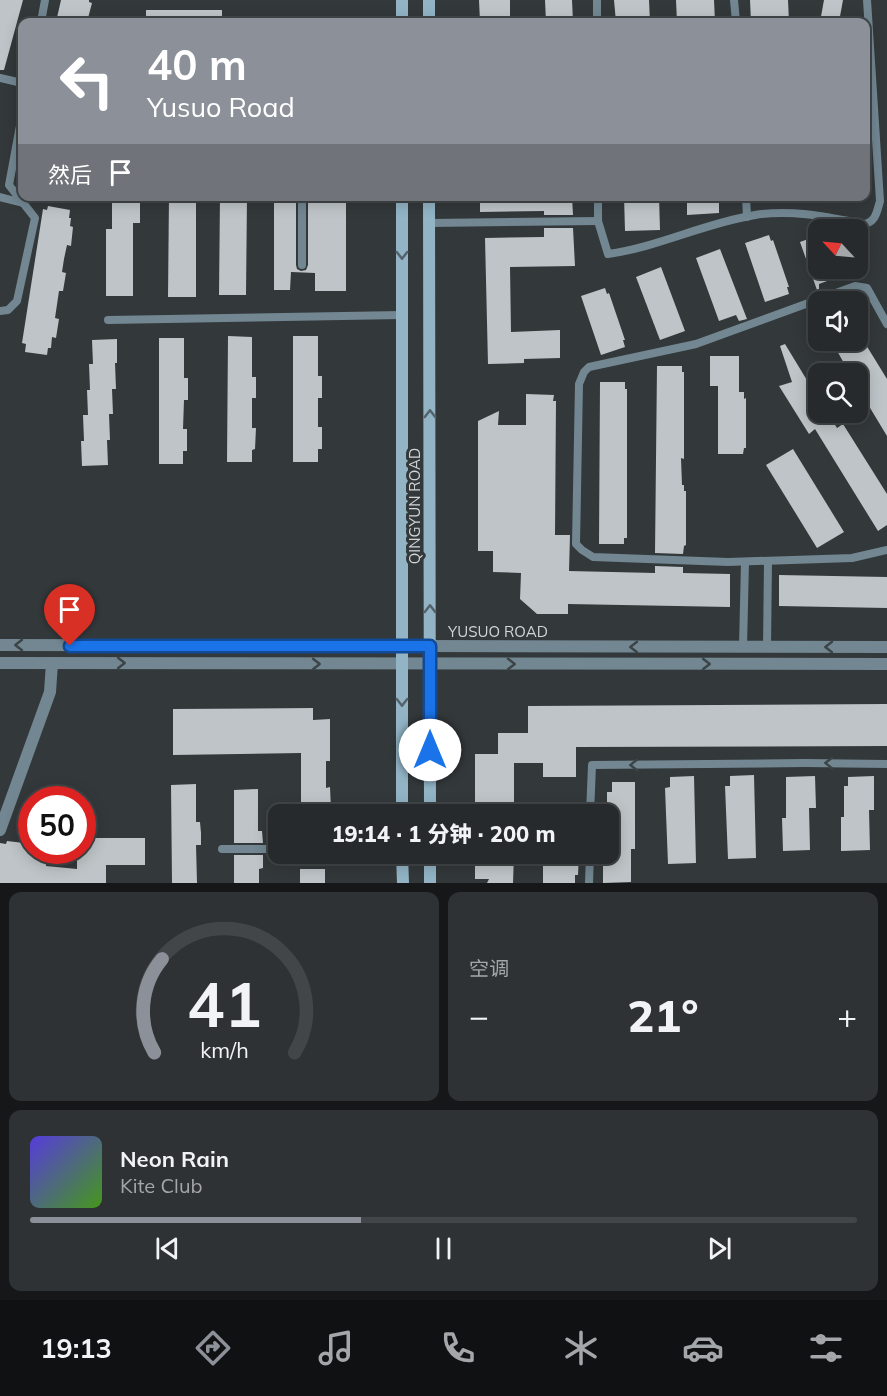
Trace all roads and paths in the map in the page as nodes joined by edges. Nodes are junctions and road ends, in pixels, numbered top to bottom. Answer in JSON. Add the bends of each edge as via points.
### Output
{"nodes":[{"id":1,"x":45,"y":0,"type":"edge"},
{"id":2,"x":402,"y":0,"type":"edge"},
{"id":3,"x":429,"y":0,"type":"edge"},
{"id":4,"x":597,"y":0,"type":"edge"},
{"id":5,"x":734,"y":0,"type":"edge"},
{"id":6,"x":867,"y":0,"type":"edge"},
{"id":7,"x":42,"y":18,"type":"edge"},
{"id":8,"x":402,"y":18,"type":"edge"},
{"id":9,"x":429,"y":18,"type":"edge"},
{"id":10,"x":597,"y":18,"type":"edge"},
{"id":11,"x":736,"y":18,"type":"edge"},
{"id":12,"x":868,"y":18,"type":"edge"},
{"id":13,"x":870,"y":38,"type":"edge"},
{"id":14,"x":0,"y":78,"type":"edge"},
{"id":15,"x":18,"y":82,"type":"edge"},
{"id":16,"x":18,"y":137,"type":"edge"},
{"id":17,"x":0,"y":196,"type":"edge"},
{"id":18,"x":18,"y":197,"type":"edge"},
{"id":19,"x":302,"y":201,"type":"edge"},
{"id":20,"x":402,"y":201,"type":"edge"},
{"id":21,"x":429,"y":201,"type":"edge"},
{"id":22,"x":598,"y":201,"type":"edge"},
{"id":23,"x":746,"y":201,"type":"edge"},
{"id":24,"x":883,"y":202,"type":"edge"},
{"id":25,"x":23,"y":203,"type":"joint"},
{"id":26,"x":747,"y":217,"type":"junction"},
{"id":27,"x":598,"y":221,"type":"junction"},
{"id":28,"x":429,"y":223,"type":"junction"},
{"id":29,"x":302,"y":265,"type":"dead end"},
{"id":30,"x":0,"y":311,"type":"edge"},
{"id":31,"x":402,"y":315,"type":"junction"},
{"id":32,"x":108,"y":320,"type":"dead end"},
{"id":33,"x":887,"y":324,"type":"edge"},
{"id":34,"x":887,"y":550,"type":"edge"},
{"id":35,"x":768,"y":561,"type":"junction"},
{"id":36,"x":744,"y":562,"type":"junction"},
{"id":37,"x":0,"y":645,"type":"edge"},
{"id":38,"x":430,"y":646,"type":"junction"},
{"id":39,"x":767,"y":646,"type":"junction"},
{"id":40,"x":887,"y":646,"type":"edge"},
{"id":41,"x":402,"y":647,"type":"junction"},
{"id":42,"x":743,"y":647,"type":"junction"},
{"id":43,"x":0,"y":663,"type":"edge"},
{"id":44,"x":52,"y":663,"type":"junction"},
{"id":45,"x":402,"y":664,"type":"junction"},
{"id":46,"x":430,"y":664,"type":"junction"},
{"id":47,"x":887,"y":664,"type":"edge"},
{"id":48,"x":887,"y":764,"type":"edge"},
{"id":49,"x":402,"y":804,"type":"edge"},
{"id":50,"x":430,"y":804,"type":"edge"},
{"id":51,"x":590,"y":804,"type":"edge"},
{"id":52,"x":0,"y":830,"type":"edge"},
{"id":53,"x":222,"y":849,"type":"dead end"},
{"id":54,"x":268,"y":849,"type":"edge"},
{"id":55,"x":402,"y":864,"type":"edge"},
{"id":56,"x":430,"y":864,"type":"edge"},
{"id":57,"x":590,"y":864,"type":"edge"},
{"id":58,"x":403,"y":883,"type":"edge"},
{"id":59,"x":430,"y":883,"type":"edge"},
{"id":60,"x":589,"y":883,"type":"edge"}],
"edges":[{"from":1,"to":7,"type":"lane"},
{"from":2,"to":8,"type":"main road"},
{"from":3,"to":9,"type":"main road"},
{"from":4,"to":10,"type":"lane"},
{"from":5,"to":11,"type":"lane"},
{"from":6,"to":12,"type":"lane"},
{"from":13,"to":24,"type":"lane"},
{"from":14,"to":15,"type":"lane"},
{"from":16,"to":18,"type":"lane","via":[[9,185]]},
{"from":17,"to":25,"type":"lane"},
{"from":19,"to":29,"type":"lane"},
{"from":20,"to":31,"type":"main road","name":"QINGYUN ROAD","one_way":true},
{"from":21,"to":28,"type":"main road","name":"QINGYUN ROAD"},
{"from":22,"to":27,"type":"lane"},
{"from":23,"to":26,"type":"lane"},
{"from":24,"to":26,"type":"lane","via":[[875,218],[864,224],[806,213]]},
{"from":25,"to":30,"type":"lane","via":[[35,218],[17,301],[8,310]]},
{"from":26,"to":27,"type":"lane","via":[[608,254]]},
{"from":27,"to":28,"type":"lane"},
{"from":38,"to":28,"type":"main road","name":"QINGYUN ROAD","one_way":true},
{"from":31,"to":32,"type":"lane"},
{"from":31,"to":41,"type":"main road","name":"QINGYUN ROAD"},
{"from":33,"to":36,"type":"lane","via":[[867,288],[855,285],[696,344],[589,366],[584,372],[579,384],[576,544],[593,557]]},
{"from":34,"to":35,"type":"lane","via":[[852,558]]},
{"from":35,"to":36,"type":"lane"},
{"from":35,"to":39,"type":"lane"},
{"from":36,"to":42,"type":"lane"},
{"from":41,"to":37,"type":"street","name":"YUSUO ROAD","one_way":true},
{"from":38,"to":41,"type":"street","name":"YUSUO ROAD"},
{"from":42,"to":38,"type":"street","name":"YUSUO ROAD","one_way":true},
{"from":38,"to":46,"type":"main road","name":"QINGYUN ROAD"},
{"from":40,"to":39,"type":"street","name":"YUSUO ROAD","one_way":true},
{"from":39,"to":42,"type":"street","name":"YUSUO ROAD"},
{"from":41,"to":45,"type":"main road","name":"QINGYUN ROAD"},
{"from":43,"to":44,"type":"street"},
{"from":44,"to":45,"type":"street","one_way":true},
{"from":44,"to":52,"type":"street","via":[[50,692]]},
{"from":45,"to":46,"type":"street"},
{"from":45,"to":49,"type":"main road","name":"QINGYUN ROAD","one_way":true},
{"from":46,"to":47,"type":"street","one_way":true},
{"from":46,"to":50,"type":"main road","name":"QINGYUN ROAD"},
{"from":48,"to":51,"type":"lane","one_way":true,"via":[[592,765]]},
{"from":53,"to":54,"type":"lane"},
{"from":55,"to":58,"type":"main road"},
{"from":56,"to":59,"type":"main road"},
{"from":57,"to":60,"type":"lane"}]}
